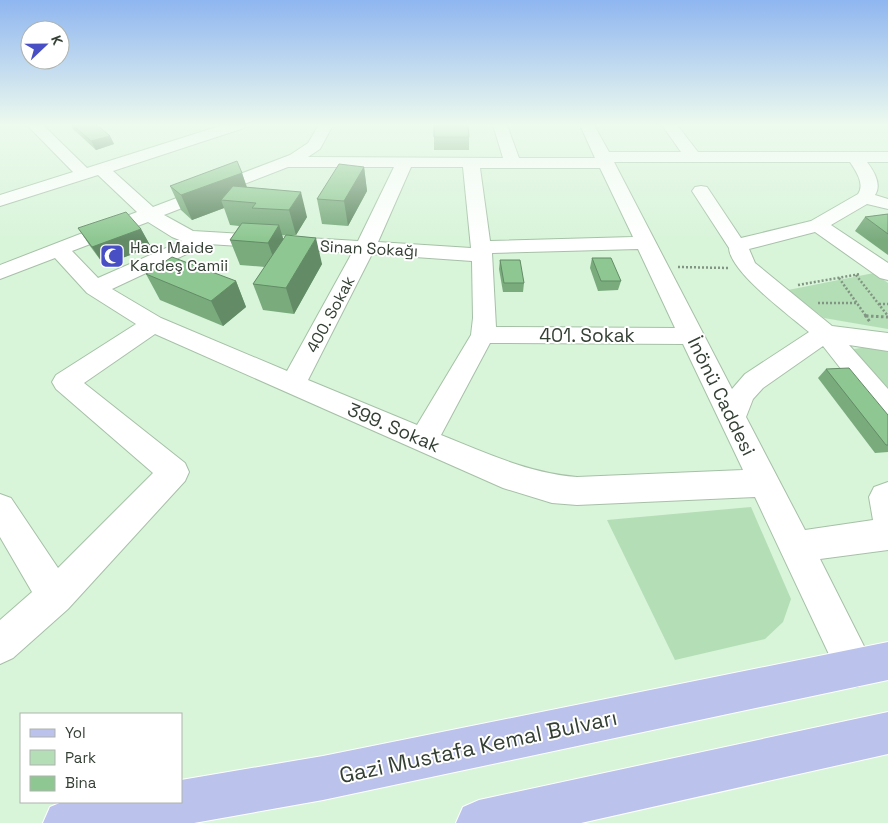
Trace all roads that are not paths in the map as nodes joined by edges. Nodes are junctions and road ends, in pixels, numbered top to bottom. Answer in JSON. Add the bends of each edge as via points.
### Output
{"nodes":[{"id":1,"x":83,"y":163,"type":"edge"},
{"id":2,"x":117,"y":163,"type":"edge"},
{"id":3,"x":284,"y":163,"type":"edge"},
{"id":4,"x":404,"y":163,"type":"edge"},
{"id":5,"x":471,"y":163,"type":"edge"},
{"id":6,"x":607,"y":163,"type":"edge"},
{"id":7,"x":859,"y":163,"type":"edge"},
{"id":8,"x":93,"y":171,"type":"junction"},
{"id":9,"x":700,"y":191,"type":"dead end"},
{"id":10,"x":864,"y":198,"type":"junction"},
{"id":11,"x":0,"y":201,"type":"edge"},
{"id":12,"x":888,"y":204,"type":"edge"},
{"id":13,"x":151,"y":214,"type":"junction"},
{"id":14,"x":818,"y":225,"type":"junction"},
{"id":15,"x":203,"y":239,"type":"junction"},
{"id":16,"x":646,"y":243,"type":"junction"},
{"id":17,"x":739,"y":247,"type":"junction"},
{"id":18,"x":365,"y":248,"type":"junction"},
{"id":19,"x":59,"y":250,"type":"junction"},
{"id":20,"x":481,"y":251,"type":"junction"},
{"id":21,"x":0,"y":272,"type":"edge"},
{"id":22,"x":886,"y":272,"type":"edge"},
{"id":23,"x":95,"y":288,"type":"junction"},
{"id":24,"x":153,"y":324,"type":"junction"},
{"id":25,"x":887,"y":329,"type":"edge"},
{"id":26,"x":825,"y":333,"type":"junction"},
{"id":27,"x":483,"y":335,"type":"junction"},
{"id":28,"x":692,"y":336,"type":"junction"},
{"id":29,"x":293,"y":384,"type":"junction"},
{"id":30,"x":888,"y":408,"type":"edge"},
{"id":31,"x":732,"y":417,"type":"junction"},
{"id":32,"x":423,"y":440,"type":"junction"},
{"id":33,"x":764,"y":483,"type":"junction"},
{"id":34,"x":888,"y":496,"type":"edge"},
{"id":35,"x":0,"y":508,"type":"edge"},
{"id":36,"x":888,"y":517,"type":"edge"},
{"id":37,"x":888,"y":534,"type":"edge"},
{"id":38,"x":796,"y":547,"type":"junction"},
{"id":39,"x":54,"y":596,"type":"junction"},
{"id":40,"x":0,"y":645,"type":"edge"},
{"id":41,"x":872,"y":664,"type":"edge"},
{"id":42,"x":888,"y":733,"type":"edge"},
{"id":43,"x":181,"y":803,"type":"edge"},
{"id":44,"x":182,"y":803,"type":"edge"},
{"id":45,"x":495,"y":821,"type":"edge"},
{"id":46,"x":66,"y":823,"type":"edge"}],
"edges":[{"from":1,"to":8,"type":"street","name":"Sinan Sokağı"},
{"from":2,"to":8,"type":"street"},
{"from":3,"to":13,"type":"street"},
{"from":4,"to":18,"type":"street","name":"400. Sokak"},
{"from":5,"to":20,"type":"street"},
{"from":6,"to":16,"type":"street","name":"İnönü Caddesi"},
{"from":7,"to":10,"type":"street","via":[[869,184]]},
{"from":8,"to":11,"type":"street"},
{"from":8,"to":13,"type":"street","name":"Sinan Sokağı"},
{"from":9,"to":17,"type":"street"},
{"from":10,"to":12,"type":"street"},
{"from":10,"to":14,"type":"street"},
{"from":13,"to":15,"type":"street","name":"Sinan Sokağı","via":[[180,234]]},
{"from":13,"to":19,"type":"street"},
{"from":14,"to":17,"type":"street"},
{"from":14,"to":22,"type":"street"},
{"from":15,"to":18,"type":"street","name":"Sinan Sokağı"},
{"from":15,"to":23,"type":"street"},
{"from":16,"to":20,"type":"street","name":"Sinan Sokağı"},
{"from":16,"to":28,"type":"street","name":"İnönü Caddesi"},
{"from":17,"to":26,"type":"street","via":[[748,268]]},
{"from":18,"to":20,"type":"street","name":"Sinan Sokağı"},
{"from":18,"to":29,"type":"street","name":"400. Sokak"},
{"from":19,"to":21,"type":"street"},
{"from":19,"to":23,"type":"street","name":"399. Sokak"},
{"from":20,"to":27,"type":"street"},
{"from":23,"to":24,"type":"street","name":"399. Sokak"},
{"from":24,"to":29,"type":"street","name":"399. Sokak"},
{"from":24,"to":39,"type":"street","via":[[65,382],[174,472]]},
{"from":25,"to":26,"type":"street"},
{"from":26,"to":30,"type":"street"},
{"from":26,"to":31,"type":"street","via":[[754,381],[742,394]]},
{"from":27,"to":28,"type":"street","name":"401. Sokak"},
{"from":27,"to":32,"type":"street"},
{"from":28,"to":31,"type":"street","name":"İnönü Caddesi"},
{"from":29,"to":32,"type":"street","name":"399. Sokak"},
{"from":31,"to":33,"type":"street","name":"İnönü Caddesi"},
{"from":32,"to":33,"type":"street","name":"399. Sokak","via":[[514,479],[558,490]]},
{"from":33,"to":38,"type":"street","name":"İnönü Caddesi"},
{"from":34,"to":36,"type":"street","via":[[885,497]]},
{"from":35,"to":39,"type":"street"},
{"from":37,"to":38,"type":"street"},
{"from":38,"to":41,"type":"street","name":"İnönü Caddesi"},
{"from":39,"to":40,"type":"street"},
{"from":41,"to":44,"type":"main road","name":"Gazi Mustafa Kemal Bulvarı","via":[[324,778]]},
{"from":42,"to":45,"type":"main road"},
{"from":43,"to":46,"type":"main road","name":"Gazi Mustafa Kemal Bulvarı"}]}
